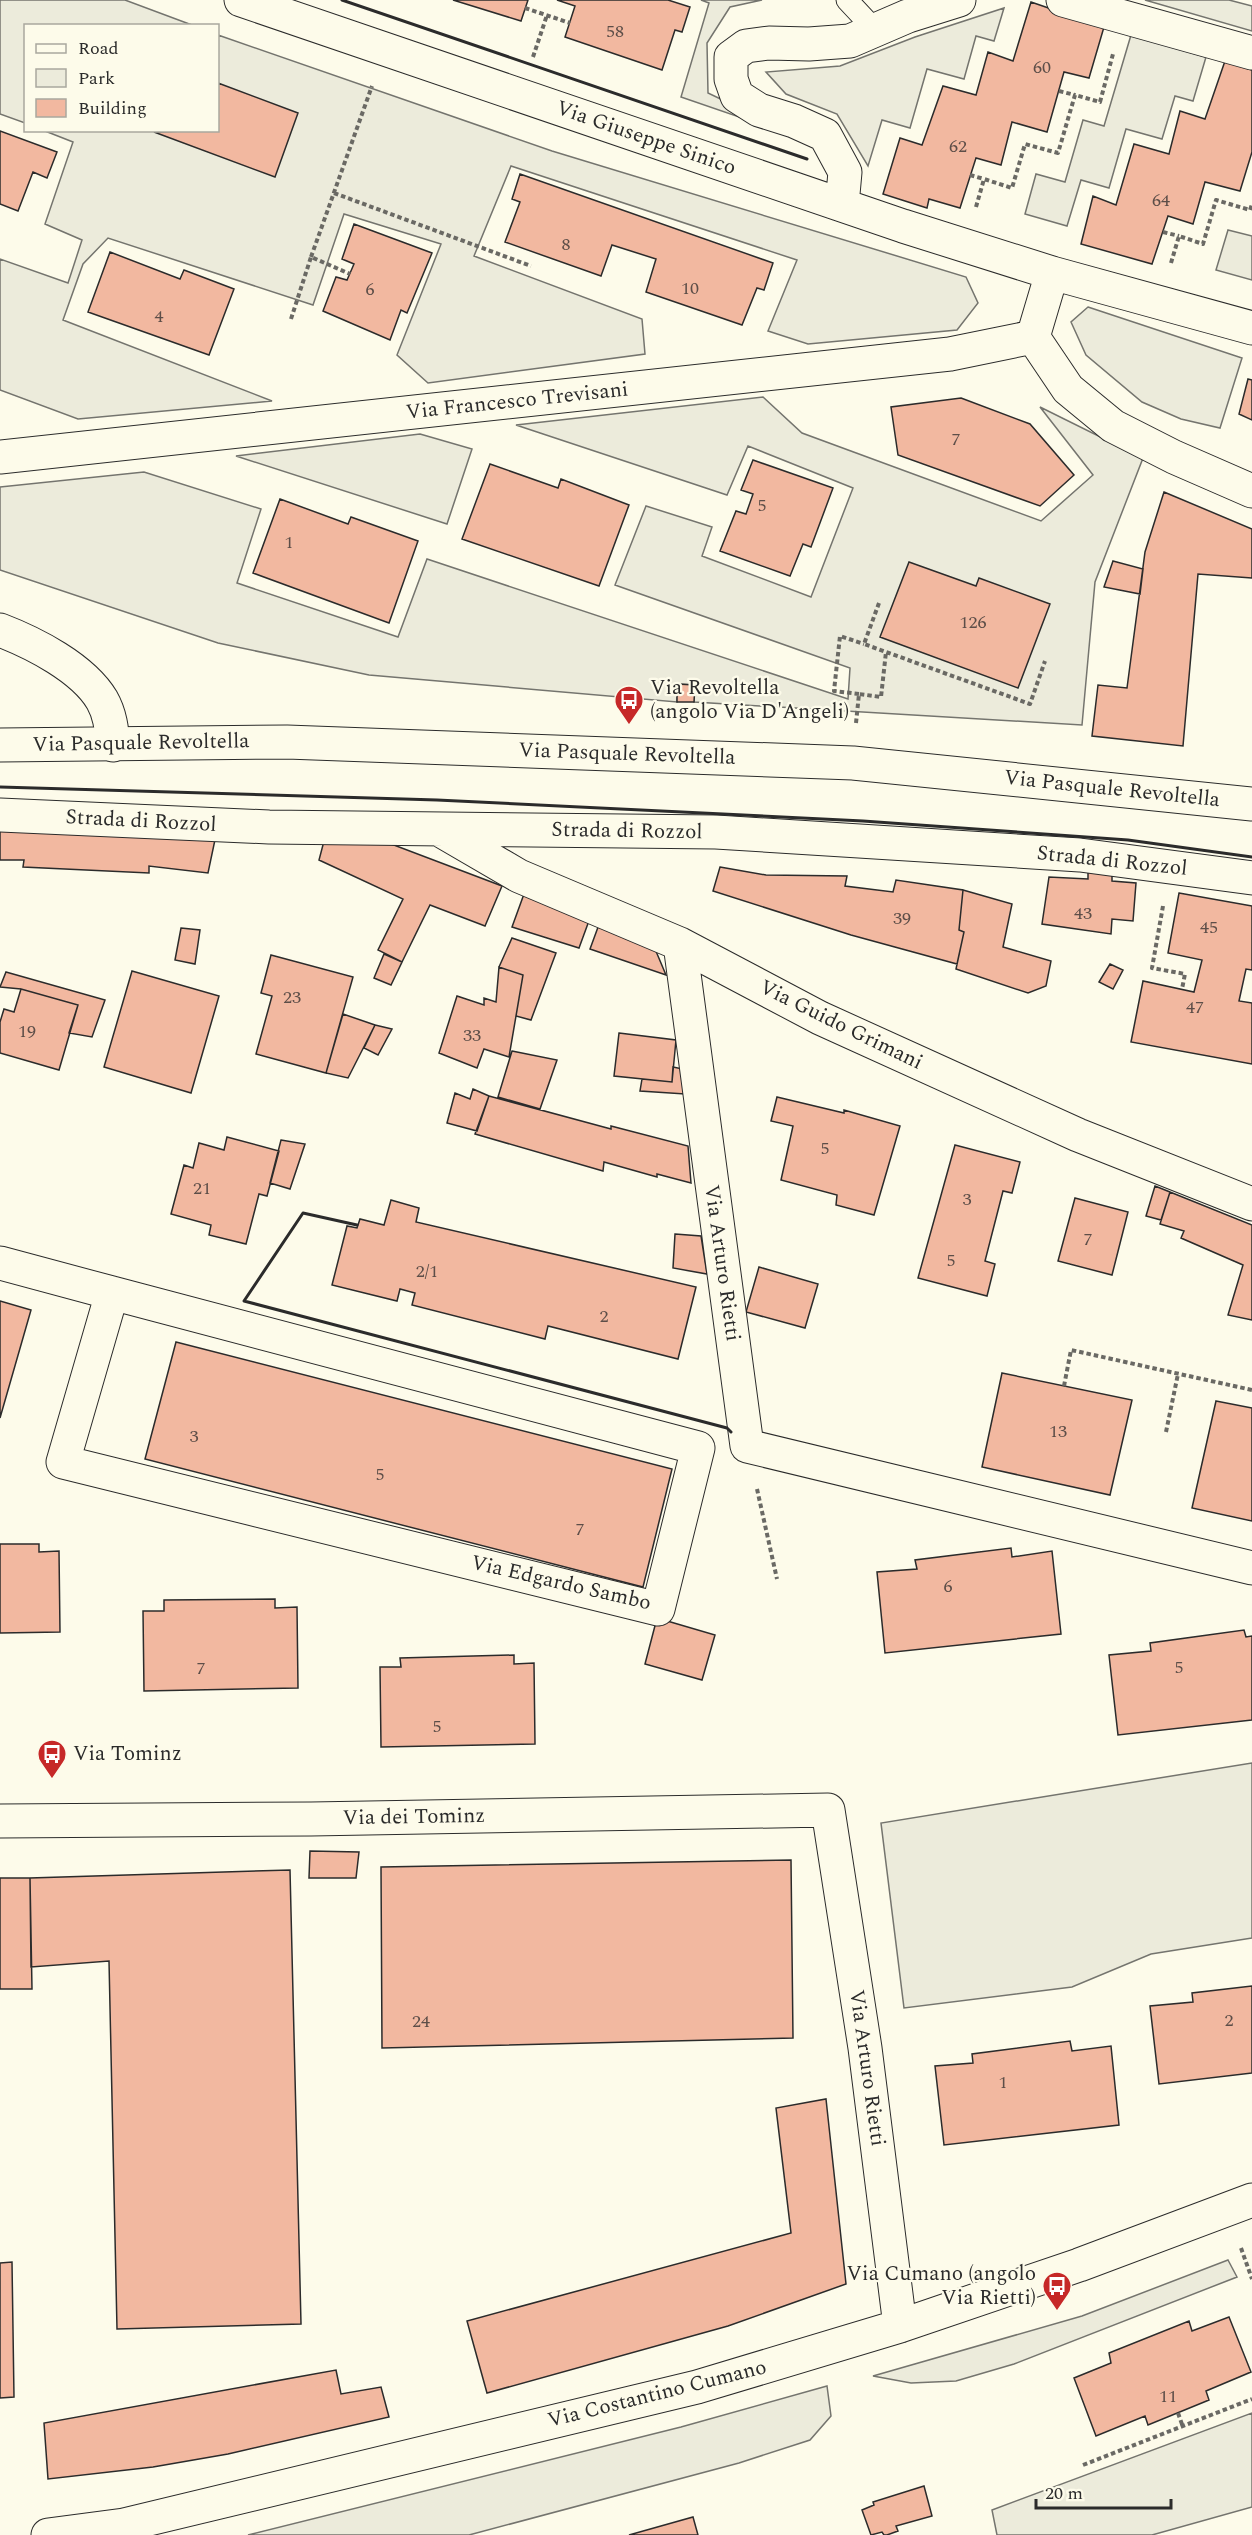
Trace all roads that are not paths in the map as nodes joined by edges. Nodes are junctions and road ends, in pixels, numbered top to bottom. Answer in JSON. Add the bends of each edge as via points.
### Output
{"nodes":[{"id":1,"x":241,"y":0,"type":"edge"},
{"id":2,"x":847,"y":0,"type":"edge"},
{"id":3,"x":959,"y":0,"type":"edge"},
{"id":4,"x":1063,"y":0,"type":"edge"},
{"id":5,"x":875,"y":30,"type":"junction"},
{"id":6,"x":1252,"y":52,"type":"edge"},
{"id":7,"x":842,"y":205,"type":"junction"},
{"id":8,"x":1052,"y":273,"type":"junction"},
{"id":9,"x":1252,"y":328,"type":"edge"},
{"id":10,"x":1034,"y":337,"type":"junction"},
{"id":11,"x":0,"y":457,"type":"edge"},
{"id":12,"x":1252,"y":491,"type":"edge"},
{"id":13,"x":0,"y":630,"type":"edge"},
{"id":14,"x":0,"y":745,"type":"edge"},
{"id":15,"x":113,"y":745,"type":"junction"},
{"id":16,"x":1252,"y":804,"type":"edge"},
{"id":17,"x":0,"y":815,"type":"edge"},
{"id":18,"x":438,"y":829,"type":"junction"},
{"id":19,"x":1252,"y":878,"type":"edge"},
{"id":20,"x":680,"y":944,"type":"junction"},
{"id":21,"x":1252,"y":1204,"type":"edge"},
{"id":22,"x":0,"y":1263,"type":"edge"},
{"id":23,"x":112,"y":1293,"type":"junction"},
{"id":24,"x":1252,"y":1568,"type":"edge"},
{"id":25,"x":828,"y":1810,"type":"joint"},
{"id":26,"x":0,"y":1821,"type":"edge"},
{"id":27,"x":1252,"y":2200,"type":"edge"},
{"id":28,"x":900,"y":2326,"type":"junction"},
{"id":29,"x":48,"y":2535,"type":"edge"}],
"edges":[{"from":1,"to":7,"type":"street","name":"Via Giuseppe Sinico"},
{"from":2,"to":5,"type":"lane"},
{"from":3,"to":5,"type":"street"},
{"from":4,"to":6,"type":"street"},
{"from":5,"to":7,"type":"street","via":[[850,41],[746,46],[731,57],[731,79],[737,96],[759,110],[825,135],[845,172]]},
{"from":7,"to":8,"type":"street","name":"Via Giuseppe Sinico"},
{"from":8,"to":9,"type":"street","name":"Via Giuseppe Sinico"},
{"from":8,"to":10,"type":"street"},
{"from":10,"to":11,"type":"street","name":"Via Francesco Trevisani","via":[[950,354]]},
{"from":10,"to":12,"type":"street","via":[[1068,389],[1113,426]]},
{"from":13,"to":15,"type":"street","via":[[80,674],[102,699],[112,724]]},
{"from":14,"to":15,"type":"street","name":"Via Pasquale Revoltella"},
{"from":15,"to":16,"type":"street","name":"Via Pasquale Revoltella","via":[[287,742],[853,763]]},
{"from":17,"to":18,"type":"street","name":"Strada di Rozzol","via":[[269,827]]},
{"from":18,"to":19,"type":"street","name":"Strada di Rozzol","via":[[716,832],[1080,855]]},
{"from":18,"to":20,"type":"street","name":"Via Guido Grimani","via":[[519,876]]},
{"from":20,"to":21,"type":"street","name":"Via Guido Grimani","via":[[820,1018],[1078,1135]]},
{"from":20,"to":24,"type":"street","name":"Via Arturo Rietti","via":[[747,1446]]},
{"from":22,"to":23,"type":"street","name":"Via Edgardo Sambo"},
{"from":23,"to":23,"type":"street","name":"Via Edgardo Sambo","via":[[63,1462],[658,1609],[698,1448]]},
{"from":25,"to":26,"type":"street","name":"Via dei Tominz"},
{"from":25,"to":28,"type":"street","name":"Via Arturo Rietti","via":[[865,2048]]},
{"from":27,"to":28,"type":"street","name":"Via Costantino Cumano"},
{"from":28,"to":29,"type":"street","name":"Via Costantino Cumano","via":[[685,2390],[124,2525]]}]}
